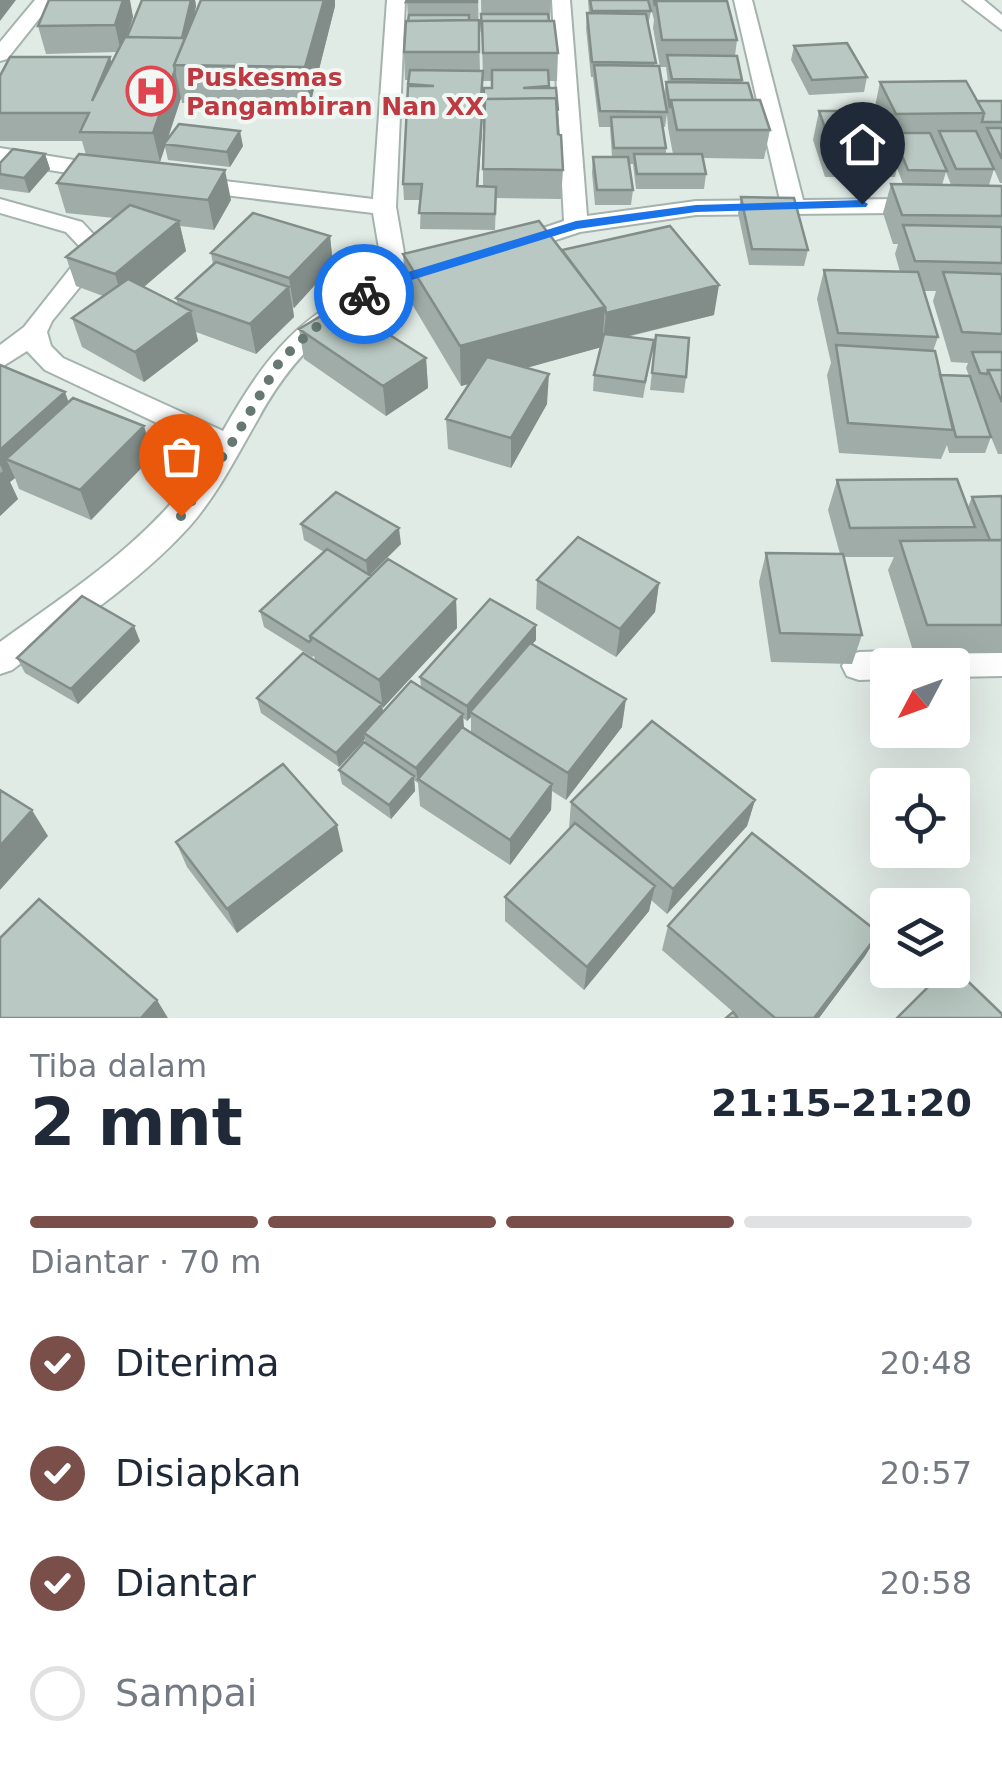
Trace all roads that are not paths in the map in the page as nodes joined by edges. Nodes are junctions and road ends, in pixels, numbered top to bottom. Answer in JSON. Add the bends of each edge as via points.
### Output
{"nodes":[{"id":1,"x":46,"y":0,"type":"edge"},
{"id":2,"x":396,"y":0,"type":"edge"},
{"id":3,"x":561,"y":0,"type":"edge"},
{"id":4,"x":744,"y":0,"type":"edge"},
{"id":5,"x":972,"y":0,"type":"edge"},
{"id":6,"x":1002,"y":24,"type":"edge"},
{"id":7,"x":0,"y":55,"type":"edge"},
{"id":8,"x":0,"y":155,"type":"edge"},
{"id":9,"x":126,"y":175,"type":"edge"},
{"id":10,"x":164,"y":180,"type":"edge"},
{"id":11,"x":794,"y":205,"type":"junction"},
{"id":12,"x":1002,"y":205,"type":"edge"},
{"id":13,"x":0,"y":206,"type":"edge"},
{"id":14,"x":384,"y":207,"type":"junction"},
{"id":15,"x":576,"y":225,"type":"junction"},
{"id":16,"x":397,"y":280,"type":"junction"},
{"id":17,"x":34,"y":332,"type":"junction"},
{"id":18,"x":0,"y":359,"type":"edge"},
{"id":19,"x":230,"y":446,"type":"junction"},
{"id":20,"x":0,"y":660,"type":"edge"},
{"id":21,"x":1002,"y":662,"type":"edge"},
{"id":22,"x":970,"y":663,"type":"edge"}],
"edges":[{"from":1,"to":7,"type":"street"},
{"from":2,"to":14,"type":"street"},
{"from":3,"to":15,"type":"street"},
{"from":4,"to":11,"type":"street"},
{"from":5,"to":6,"type":"street"},
{"from":8,"to":9,"type":"street"},
{"from":10,"to":14,"type":"street"},
{"from":11,"to":12,"type":"street"},
{"from":11,"to":15,"type":"street","via":[[696,208]]},
{"from":13,"to":17,"type":"street","via":[[74,227],[97,252]]},
{"from":14,"to":16,"type":"street"},
{"from":15,"to":16,"type":"street"},
{"from":16,"to":19,"type":"street","via":[[312,330],[280,361]]},
{"from":17,"to":18,"type":"street"},
{"from":17,"to":19,"type":"street","via":[[54,364]]},
{"from":19,"to":20,"type":"street","via":[[181,516],[122,571]]},
{"from":21,"to":22,"type":"street"}]}
